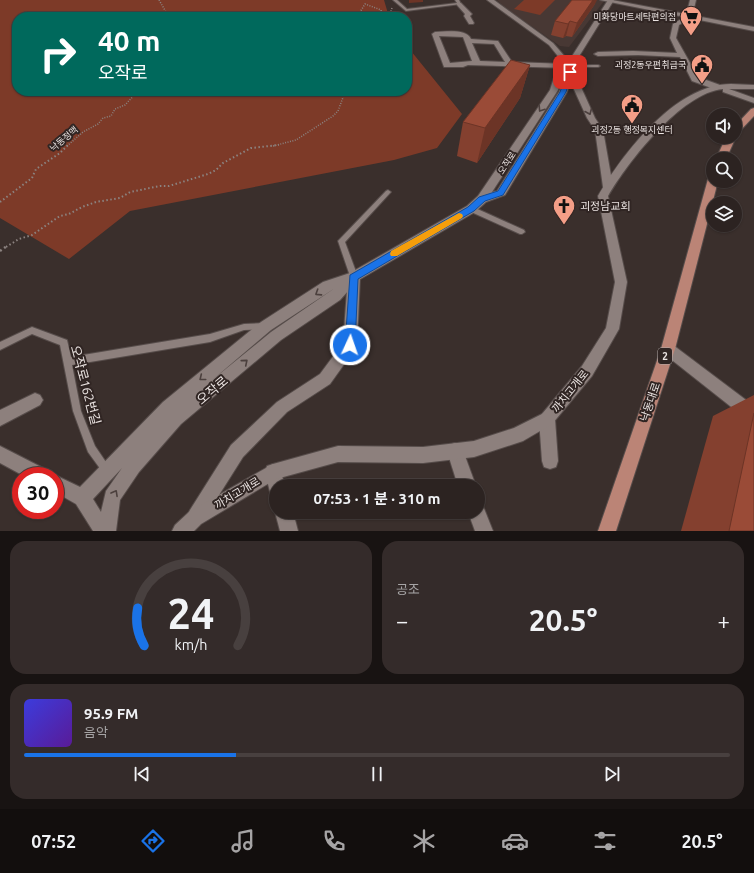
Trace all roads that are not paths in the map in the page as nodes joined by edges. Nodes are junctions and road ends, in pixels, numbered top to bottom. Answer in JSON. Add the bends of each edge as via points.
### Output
{"nodes":[{"id":1,"x":395,"y":0,"type":"edge"},
{"id":2,"x":490,"y":0,"type":"edge"},
{"id":3,"x":608,"y":0,"type":"edge"},
{"id":4,"x":693,"y":0,"type":"edge"},
{"id":5,"x":458,"y":2,"type":"edge"},
{"id":6,"x":689,"y":17,"type":"junction"},
{"id":7,"x":471,"y":23,"type":"dead end"},
{"id":8,"x":754,"y":29,"type":"edge"},
{"id":9,"x":469,"y":41,"type":"junction"},
{"id":10,"x":598,"y":54,"type":"dead end"},
{"id":11,"x":681,"y":55,"type":"junction"},
{"id":12,"x":477,"y":64,"type":"junction"},
{"id":13,"x":510,"y":64,"type":"junction"},
{"id":14,"x":569,"y":66,"type":"junction"},
{"id":15,"x":598,"y":66,"type":"dead end"},
{"id":16,"x":717,"y":87,"type":"junction"},
{"id":17,"x":754,"y":88,"type":"edge"},
{"id":18,"x":754,"y":101,"type":"edge"},
{"id":19,"x":753,"y":113,"type":"edge"},
{"id":20,"x":742,"y":124,"type":"edge"},
{"id":21,"x":608,"y":186,"type":"junction"},
{"id":22,"x":711,"y":188,"type":"edge"},
{"id":23,"x":388,"y":192,"type":"dead end"},
{"id":24,"x":471,"y":209,"type":"junction"},
{"id":25,"x":522,"y":232,"type":"dead end"},
{"id":26,"x":354,"y":278,"type":"junction"},
{"id":27,"x":266,"y":326,"type":"junction"},
{"id":28,"x":0,"y":346,"type":"edge"},
{"id":29,"x":668,"y":349,"type":"junction"},
{"id":30,"x":67,"y":362,"type":"junction"},
{"id":31,"x":35,"y":400,"type":"dead end"},
{"id":32,"x":754,"y":416,"type":"edge"},
{"id":33,"x":0,"y":418,"type":"edge"},
{"id":34,"x":547,"y":419,"type":"junction"},
{"id":35,"x":455,"y":451,"type":"junction"},
{"id":36,"x":0,"y":454,"type":"edge"},
{"id":37,"x":550,"y":460,"type":"dead end"},
{"id":38,"x":25,"y":467,"type":"edge"},
{"id":39,"x":107,"y":472,"type":"junction"},
{"id":40,"x":274,"y":479,"type":"edge"},
{"id":41,"x":465,"y":479,"type":"edge"},
{"id":42,"x":269,"y":481,"type":"edge"},
{"id":43,"x":64,"y":488,"type":"edge"},
{"id":44,"x":82,"y":498,"type":"junction"},
{"id":45,"x":195,"y":518,"type":"junction"},
{"id":46,"x":286,"y":519,"type":"edge"},
{"id":47,"x":480,"y":519,"type":"edge"},
{"id":48,"x":103,"y":531,"type":"edge"},
{"id":49,"x":107,"y":531,"type":"edge"},
{"id":50,"x":181,"y":531,"type":"edge"},
{"id":51,"x":289,"y":531,"type":"edge"},
{"id":52,"x":484,"y":531,"type":"edge"},
{"id":53,"x":607,"y":531,"type":"edge"}],
"edges":[{"from":1,"to":5,"type":"lane","via":[[406,10]]},
{"from":2,"to":14,"type":"street","via":[[551,44]]},
{"from":3,"to":6,"type":"street"},
{"from":3,"to":14,"type":"street"},
{"from":4,"to":6,"type":"street"},
{"from":5,"to":7,"type":"street","via":[[469,14],[467,16]]},
{"from":6,"to":8,"type":"street"},
{"from":6,"to":11,"type":"street","via":[[676,24],[673,38]]},
{"from":9,"to":12,"type":"street"},
{"from":9,"to":12,"type":"street","via":[[463,34],[435,34],[447,65]]},
{"from":9,"to":13,"type":"street","via":[[496,42]]},
{"from":10,"to":11,"type":"street"},
{"from":11,"to":16,"type":"street","via":[[695,79]]},
{"from":12,"to":13,"type":"street"},
{"from":13,"to":14,"type":"street"},
{"from":14,"to":15,"type":"lane"},
{"from":14,"to":21,"type":"street","one_way":true,"via":[[577,73],[576,85],[599,130]]},
{"from":14,"to":24,"type":"street","name":"오작로","via":[[570,72],[563,92],[501,193],[482,199]]},
{"from":16,"to":17,"type":"street","name":"까치고개로"},
{"from":16,"to":18,"type":"street"},
{"from":16,"to":21,"type":"street","name":"까치고개로","via":[[691,98],[666,117],[629,156]]},
{"from":19,"to":20,"type":"main road"},
{"from":21,"to":34,"type":"street","name":"까치고개로","via":[[603,196],[621,282],[612,329],[588,371]]},
{"from":22,"to":29,"type":"main road","name":"낙동대로","number":"2"},
{"from":23,"to":26,"type":"lane","via":[[341,241]]},
{"from":24,"to":25,"type":"lane"},
{"from":24,"to":26,"type":"street","name":"오작로"},
{"from":26,"to":27,"type":"street","name":"오작로","one_way":true,"via":[[327,286]]},
{"from":26,"to":45,"type":"street","name":"까치고개로","via":[[350,345],[325,379],[282,407],[237,451]]},
{"from":49,"to":26,"type":"street","name":"오작로","one_way":true,"via":[[112,497],[133,466],[176,419],[276,336],[336,296]]},
{"from":27,"to":30,"type":"lane","via":[[244,327],[210,338]]},
{"from":27,"to":39,"type":"street","name":"오작로","one_way":true,"via":[[168,407]]},
{"from":28,"to":30,"type":"lane","name":"오작로162번길","via":[[32,330],[64,343]]},
{"from":29,"to":32,"type":"street"},
{"from":29,"to":53,"type":"main road","name":"낙동대로","number":"2"},
{"from":30,"to":39,"type":"lane","name":"오작로162번길","via":[[77,411],[91,449]]},
{"from":31,"to":33,"type":"street"},
{"from":34,"to":35,"type":"street","name":"까치고개로","via":[[517,435],[474,449]]},
{"from":34,"to":37,"type":"street"},
{"from":35,"to":40,"type":"street","name":"까치고개로","via":[[423,455],[338,454]]},
{"from":35,"to":41,"type":"street"},
{"from":36,"to":38,"type":"street"},
{"from":39,"to":44,"type":"street","name":"오작로"},
{"from":42,"to":45,"type":"street","name":"까치고개로"},
{"from":43,"to":44,"type":"street"},
{"from":44,"to":48,"type":"street"},
{"from":45,"to":50,"type":"street","name":"까치고개로"},
{"from":46,"to":51,"type":"street"},
{"from":47,"to":52,"type":"street"}]}
